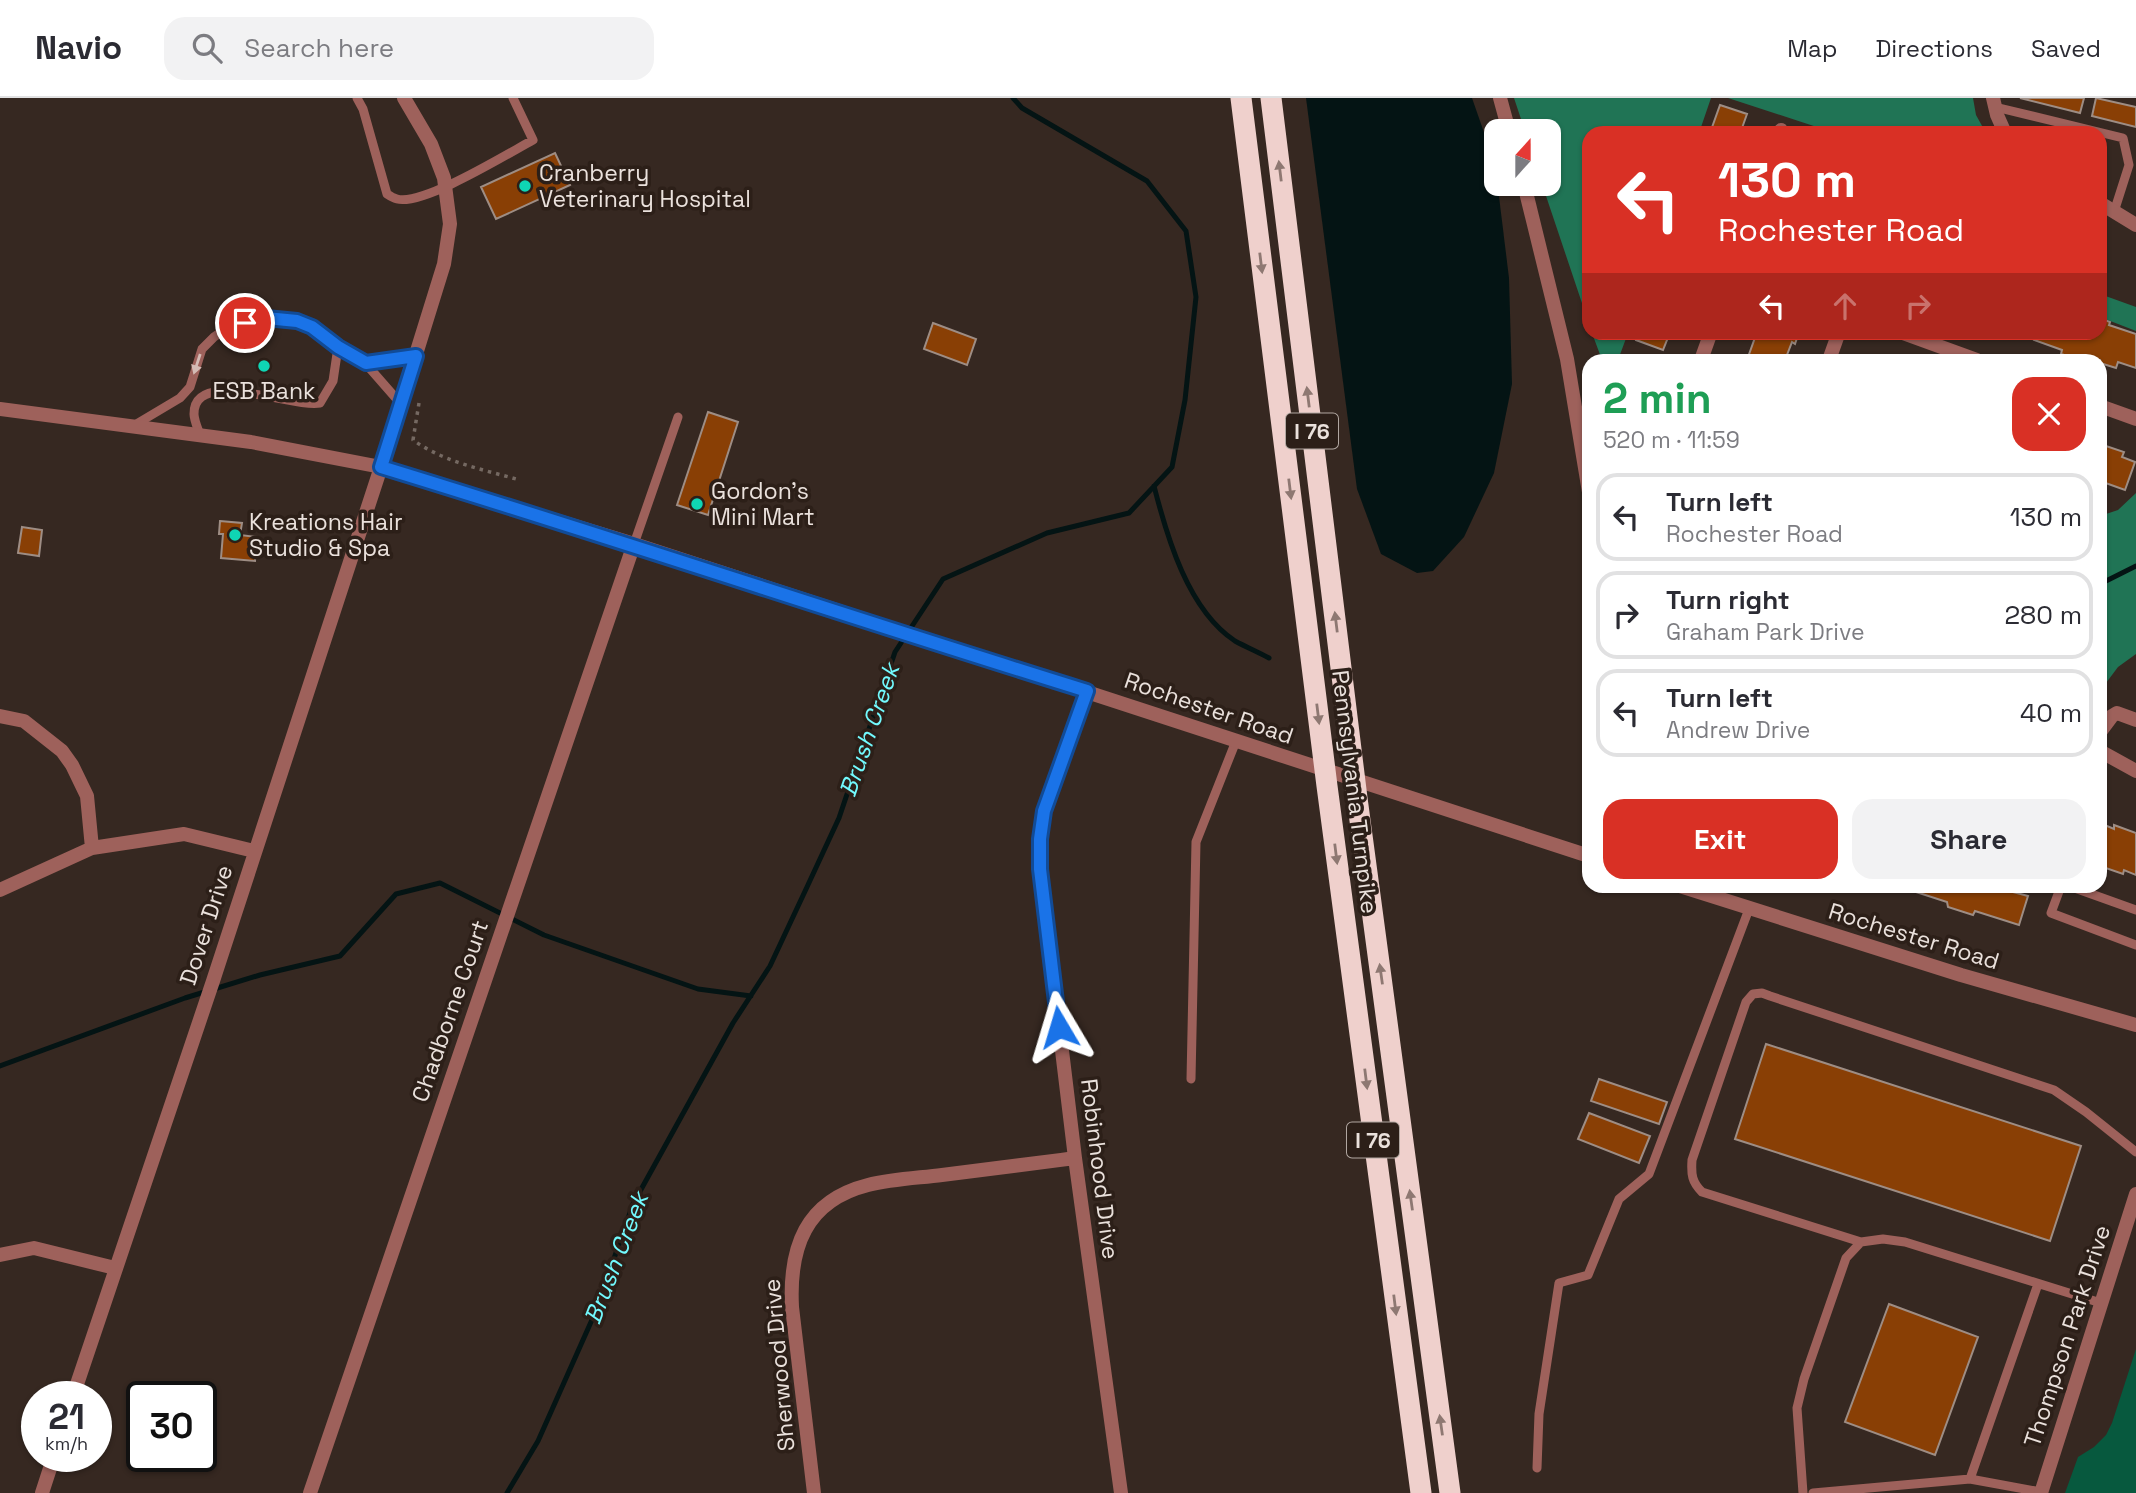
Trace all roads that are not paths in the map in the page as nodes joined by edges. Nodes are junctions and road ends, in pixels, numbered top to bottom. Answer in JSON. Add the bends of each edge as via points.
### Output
{"nodes":[{"id":1,"x":357,"y":98,"type":"edge"},
{"id":2,"x":404,"y":98,"type":"edge"},
{"id":3,"x":513,"y":98,"type":"edge"},
{"id":4,"x":1241,"y":98,"type":"edge"},
{"id":5,"x":1271,"y":98,"type":"edge"},
{"id":6,"x":1500,"y":98,"type":"edge"},
{"id":7,"x":1994,"y":103,"type":"edge"},
{"id":8,"x":1506,"y":119,"type":"edge"},
{"id":9,"x":2003,"y":126,"type":"edge"},
{"id":10,"x":2079,"y":126,"type":"edge"},
{"id":11,"x":2107,"y":134,"type":"edge"},
{"id":12,"x":445,"y":186,"type":"junction"},
{"id":13,"x":1527,"y":196,"type":"edge"},
{"id":14,"x":2107,"y":208,"type":"edge"},
{"id":15,"x":2114,"y":212,"type":"junction"},
{"id":16,"x":2136,"y":225,"type":"edge"},
{"id":17,"x":1922,"y":340,"type":"edge"},
{"id":18,"x":338,"y":347,"type":"junction"},
{"id":19,"x":1960,"y":354,"type":"edge"},
{"id":20,"x":416,"y":356,"type":"junction"},
{"id":21,"x":366,"y":363,"type":"junction"},
{"id":22,"x":401,"y":404,"type":"junction"},
{"id":23,"x":2107,"y":408,"type":"edge"},
{"id":24,"x":0,"y":409,"type":"edge"},
{"id":25,"x":678,"y":417,"type":"dead end"},
{"id":26,"x":2136,"y":419,"type":"edge"},
{"id":27,"x":131,"y":426,"type":"junction"},
{"id":28,"x":200,"y":435,"type":"junction"},
{"id":29,"x":1582,"y":450,"type":"edge"},
{"id":30,"x":381,"y":467,"type":"junction"},
{"id":31,"x":634,"y":544,"type":"junction"},
{"id":32,"x":1087,"y":691,"type":"junction"},
{"id":33,"x":0,"y":716,"type":"edge"},
{"id":34,"x":2136,"y":720,"type":"edge"},
{"id":35,"x":2107,"y":723,"type":"edge"},
{"id":36,"x":1236,"y":741,"type":"junction"},
{"id":37,"x":2107,"y":755,"type":"edge"},
{"id":38,"x":2136,"y":771,"type":"edge"},
{"id":39,"x":92,"y":848,"type":"junction"},
{"id":40,"x":254,"y":851,"type":"junction"},
{"id":41,"x":1582,"y":854,"type":"edge"},
{"id":42,"x":0,"y":890,"type":"edge"},
{"id":43,"x":1701,"y":893,"type":"edge"},
{"id":44,"x":2058,"y":893,"type":"edge"},
{"id":45,"x":2088,"y":893,"type":"edge"},
{"id":46,"x":1749,"y":909,"type":"junction"},
{"id":47,"x":2136,"y":910,"type":"edge"},
{"id":48,"x":2136,"y":945,"type":"edge"},
{"id":49,"x":2136,"y":1025,"type":"edge"},
{"id":50,"x":1191,"y":1079,"type":"dead end"},
{"id":51,"x":2136,"y":1152,"type":"edge"},
{"id":52,"x":1075,"y":1158,"type":"junction"},
{"id":53,"x":2136,"y":1194,"type":"edge"},
{"id":54,"x":1861,"y":1242,"type":"junction"},
{"id":55,"x":0,"y":1255,"type":"edge"},
{"id":56,"x":115,"y":1268,"type":"junction"},
{"id":57,"x":2038,"y":1284,"type":"junction"},
{"id":58,"x":2101,"y":1303,"type":"junction"},
{"id":59,"x":78,"y":1381,"type":"edge"},
{"id":60,"x":1537,"y":1468,"type":"dead end"},
{"id":61,"x":49,"y":1472,"type":"edge"},
{"id":62,"x":1970,"y":1479,"type":"junction"},
{"id":63,"x":42,"y":1493,"type":"edge"},
{"id":64,"x":310,"y":1493,"type":"edge"},
{"id":65,"x":814,"y":1493,"type":"edge"},
{"id":66,"x":1121,"y":1493,"type":"edge"},
{"id":67,"x":1421,"y":1493,"type":"edge"},
{"id":68,"x":1450,"y":1493,"type":"edge"},
{"id":69,"x":1803,"y":1493,"type":"edge"},
{"id":70,"x":1812,"y":1493,"type":"edge"},
{"id":71,"x":2041,"y":1493,"type":"edge"}],
"edges":[{"from":1,"to":12,"type":"lane","via":[[387,194],[397,200],[413,198]]},
{"from":2,"to":12,"type":"street","name":"Dover Drive","via":[[431,144]]},
{"from":3,"to":12,"type":"lane","via":[[533,139]]},
{"from":4,"to":67,"type":"highway","name":"Pennsylvania Turnpike","number":"I 76","one_way":true},
{"from":68,"to":5,"type":"highway","name":"Pennsylvania Turnpike","number":"I 76","one_way":true,"via":[[1357,798]]},
{"from":6,"to":8,"type":"street"},
{"from":7,"to":9,"type":"street"},
{"from":7,"to":10,"type":"lane"},
{"from":11,"to":15,"type":"lane","via":[[2123,138],[2129,165]]},
{"from":12,"to":20,"type":"street","name":"Dover Drive","via":[[450,223],[444,264]]},
{"from":13,"to":29,"type":"street","via":[[1567,359]]},
{"from":14,"to":15,"type":"street"},
{"from":15,"to":16,"type":"street"},
{"from":17,"to":19,"type":"street"},
{"from":18,"to":21,"type":"lane"},
{"from":18,"to":27,"type":"lane","one_way":true,"via":[[297,321],[266,318],[224,330],[202,349],[190,387],[180,398]]},
{"from":18,"to":28,"type":"lane","via":[[333,381],[320,402],[208,392],[194,413]]},
{"from":20,"to":21,"type":"lane"},
{"from":20,"to":22,"type":"street","name":"Dover Drive"},
{"from":21,"to":22,"type":"lane"},
{"from":22,"to":30,"type":"street","name":"Dover Drive"},
{"from":23,"to":26,"type":"street"},
{"from":24,"to":27,"type":"street","name":"Rochester Road"},
{"from":25,"to":31,"type":"lane"},
{"from":27,"to":28,"type":"street","name":"Rochester Road"},
{"from":28,"to":30,"type":"street","name":"Rochester Road"},
{"from":30,"to":31,"type":"street","name":"Rochester Road"},
{"from":30,"to":40,"type":"street","name":"Dover Drive"},
{"from":31,"to":32,"type":"street","name":"Rochester Road"},
{"from":31,"to":64,"type":"street","name":"Chadborne Court"},
{"from":32,"to":36,"type":"street","name":"Rochester Road"},
{"from":32,"to":52,"type":"street","name":"Robinhood Drive","via":[[1044,811],[1040,839]]},
{"from":33,"to":39,"type":"street","via":[[24,721],[62,751],[72,765],[87,796]]},
{"from":34,"to":35,"type":"street","via":[[2117,713]]},
{"from":36,"to":41,"type":"street","name":"Rochester Road"},
{"from":36,"to":50,"type":"lane","via":[[1196,842]]},
{"from":37,"to":38,"type":"street"},
{"from":39,"to":40,"type":"street","via":[[184,834]]},
{"from":39,"to":42,"type":"street"},
{"from":40,"to":56,"type":"street","name":"Dover Drive"},
{"from":43,"to":46,"type":"street","name":"Rochester Road"},
{"from":44,"to":48,"type":"lane","via":[[2050,913]]},
{"from":45,"to":47,"type":"lane"},
{"from":46,"to":49,"type":"street","name":"Rochester Road"},
{"from":46,"to":60,"type":"lane","via":[[1648,1174],[1619,1199],[1588,1275],[1559,1283],[1539,1414]]},
{"from":51,"to":54,"type":"lane","via":[[2054,1090],[1762,993],[1753,994],[1746,1002],[1692,1160],[1694,1184],[1702,1192]]},
{"from":52,"to":65,"type":"street","name":"Sherwood Drive","via":[[868,1185],[827,1202],[814,1216],[801,1235],[790,1280]]},
{"from":52,"to":66,"type":"street","name":"Robinhood Drive"},
{"from":53,"to":58,"type":"street","name":"Thompson Park Drive"},
{"from":54,"to":57,"type":"lane","via":[[1905,1242]]},
{"from":54,"to":69,"type":"lane","via":[[1846,1258],[1797,1408]]},
{"from":55,"to":56,"type":"street","via":[[34,1248]]},
{"from":56,"to":59,"type":"street","name":"Dover Drive"},
{"from":57,"to":58,"type":"lane"},
{"from":57,"to":62,"type":"lane"},
{"from":58,"to":71,"type":"street","name":"Thompson Park Drive"},
{"from":61,"to":63,"type":"street"},
{"from":62,"to":70,"type":"lane"},
{"from":62,"to":71,"type":"lane"}]}
